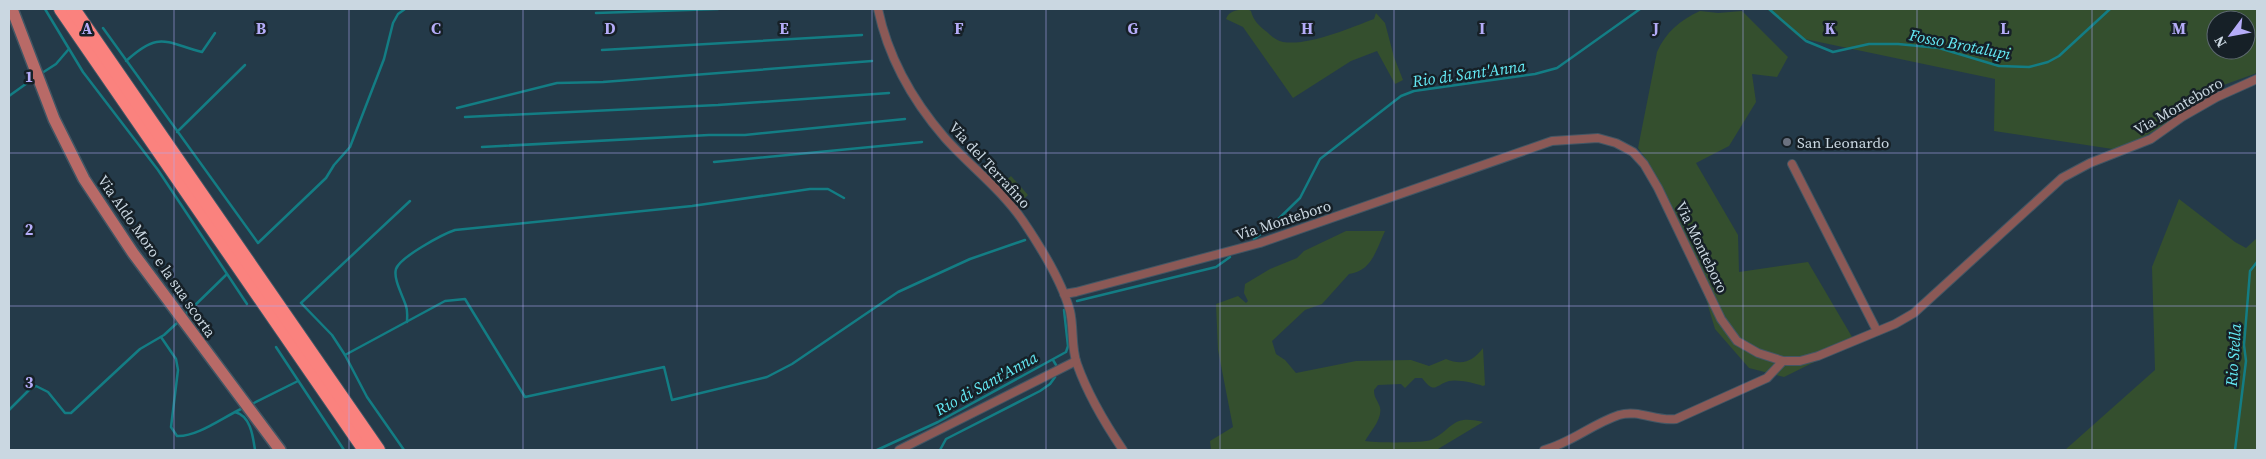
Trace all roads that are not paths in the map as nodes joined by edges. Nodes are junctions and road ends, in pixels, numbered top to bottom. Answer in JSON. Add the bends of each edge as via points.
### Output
{"nodes":[{"id":1,"x":12,"y":9,"type":"edge"},
{"id":2,"x":61,"y":9,"type":"edge"},
{"id":3,"x":73,"y":9,"type":"edge"},
{"id":4,"x":878,"y":9,"type":"edge"},
{"id":5,"x":2257,"y":79,"type":"edge"},
{"id":6,"x":1792,"y":164,"type":"dead end"},
{"id":7,"x":1064,"y":294,"type":"junction"},
{"id":8,"x":1876,"y":331,"type":"junction"},
{"id":9,"x":1076,"y":361,"type":"junction"},
{"id":10,"x":1783,"y":361,"type":"junction"},
{"id":11,"x":280,"y":450,"type":"edge"},
{"id":12,"x":365,"y":450,"type":"edge"},
{"id":13,"x":378,"y":450,"type":"edge"},
{"id":14,"x":900,"y":450,"type":"edge"},
{"id":15,"x":1123,"y":450,"type":"edge"},
{"id":16,"x":1544,"y":450,"type":"edge"}],
"edges":[{"from":1,"to":11,"type":"main road","name":"Via Aldo Moro e la sua scorta","via":[[54,119],[84,179],[133,253]]},
{"from":2,"to":12,"type":"highway"},
{"from":3,"to":13,"type":"highway"},
{"from":4,"to":7,"type":"street","name":"Via del Terrafino","via":[[882,28],[907,85],[946,138],[1023,220]]},
{"from":5,"to":8,"type":"street","name":"Via Monteboro","via":[[2189,113],[2152,139],[2090,163],[2062,178],[1914,313]]},
{"from":6,"to":8,"type":"street"},
{"from":7,"to":9,"type":"street","name":"Via del Terrafino","via":[[1072,322]]},
{"from":7,"to":10,"type":"street","name":"Via Monteboro","via":[[1260,243],[1552,141],[1598,138],[1633,152],[1644,164],[1721,319],[1737,341],[1758,353]]},
{"from":8,"to":10,"type":"street","name":"Via Monteboro","via":[[1818,356]]},
{"from":9,"to":14,"type":"street"},
{"from":9,"to":15,"type":"street","name":"Via del Terrafino","via":[[1095,407]]},
{"from":10,"to":16,"type":"street","via":[[1767,378],[1676,418],[1665,421],[1631,413]]}]}
